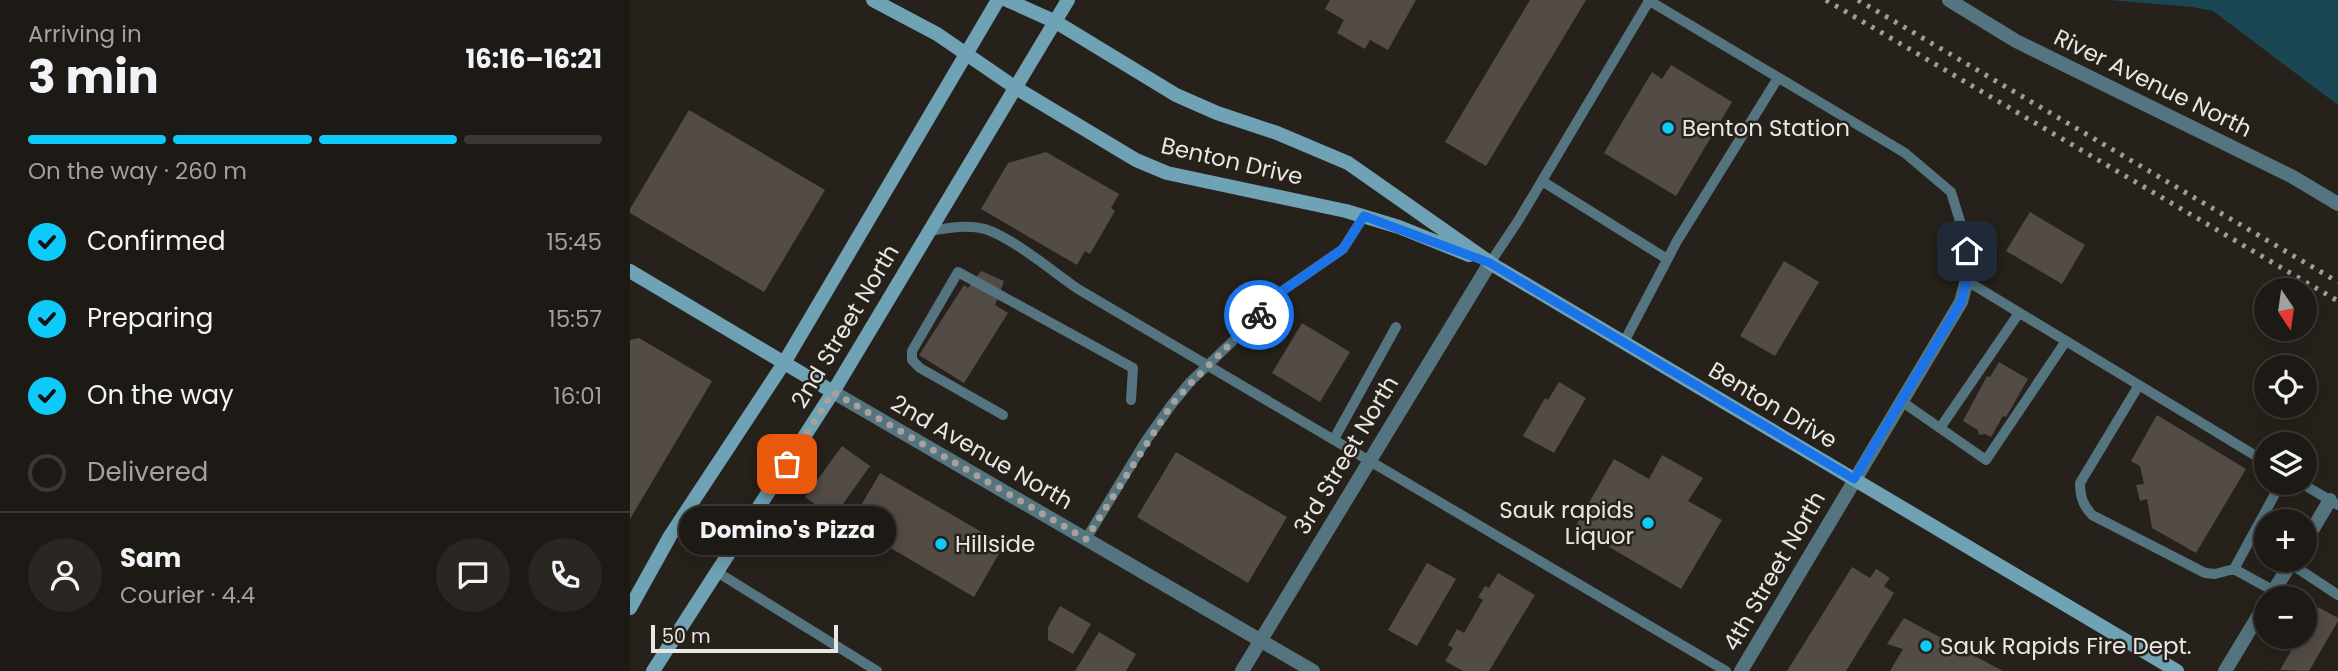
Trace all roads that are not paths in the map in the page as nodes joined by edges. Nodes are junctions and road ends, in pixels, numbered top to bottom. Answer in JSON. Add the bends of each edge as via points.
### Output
{"nodes":[{"id":1,"x":873,"y":0,"type":"edge"},
{"id":2,"x":998,"y":0,"type":"edge"},
{"id":3,"x":1007,"y":0,"type":"edge"},
{"id":4,"x":1068,"y":0,"type":"edge"},
{"id":5,"x":1648,"y":0,"type":"edge"},
{"id":6,"x":1949,"y":0,"type":"edge"},
{"id":7,"x":1056,"y":22,"type":"junction"},
{"id":8,"x":966,"y":54,"type":"junction"},
{"id":9,"x":1778,"y":78,"type":"junction"},
{"id":10,"x":1016,"y":88,"type":"junction"},
{"id":11,"x":1542,"y":181,"type":"junction"},
{"id":12,"x":2338,"y":204,"type":"edge"},
{"id":13,"x":1364,"y":216,"type":"junction"},
{"id":14,"x":930,"y":231,"type":"junction"},
{"id":15,"x":1964,"y":234,"type":"joint"},
{"id":16,"x":1667,"y":259,"type":"junction"},
{"id":17,"x":1490,"y":263,"type":"junction"},
{"id":18,"x":630,"y":271,"type":"edge"},
{"id":19,"x":1967,"y":281,"type":"junction"},
{"id":20,"x":2019,"y":313,"type":"junction"},
{"id":21,"x":1396,"y":327,"type":"dead end"},
{"id":22,"x":2066,"y":341,"type":"junction"},
{"id":23,"x":1624,"y":342,"type":"junction"},
{"id":24,"x":784,"y":363,"type":"junction"},
{"id":25,"x":1209,"y":366,"type":"junction"},
{"id":26,"x":2139,"y":385,"type":"junction"},
{"id":27,"x":833,"y":392,"type":"junction"},
{"id":28,"x":1131,"y":400,"type":"dead end"},
{"id":29,"x":1902,"y":401,"type":"junction"},
{"id":30,"x":1003,"y":415,"type":"dead end"},
{"id":31,"x":1940,"y":428,"type":"junction"},
{"id":32,"x":1334,"y":439,"type":"junction"},
{"id":33,"x":2254,"y":455,"type":"edge"},
{"id":34,"x":1370,"y":460,"type":"junction"},
{"id":35,"x":1854,"y":479,"type":"junction"},
{"id":36,"x":2317,"y":493,"type":"edge"},
{"id":37,"x":2274,"y":495,"type":"edge"},
{"id":38,"x":2334,"y":503,"type":"edge"},
{"id":39,"x":2317,"y":526,"type":"edge"},
{"id":40,"x":1086,"y":539,"type":"junction"},
{"id":41,"x":2234,"y":569,"type":"junction"},
{"id":42,"x":717,"y":572,"type":"junction"},
{"id":43,"x":2306,"y":572,"type":"edge"},
{"id":44,"x":2256,"y":586,"type":"edge"},
{"id":45,"x":2338,"y":596,"type":"edge"},
{"id":46,"x":630,"y":608,"type":"edge"},
{"id":47,"x":2254,"y":623,"type":"edge"},
{"id":48,"x":1260,"y":639,"type":"junction"},
{"id":49,"x":653,"y":671,"type":"edge"},
{"id":50,"x":877,"y":671,"type":"edge"},
{"id":51,"x":1242,"y":671,"type":"edge"},
{"id":52,"x":1313,"y":671,"type":"edge"},
{"id":53,"x":1726,"y":671,"type":"edge"},
{"id":54,"x":1741,"y":671,"type":"edge"},
{"id":55,"x":2177,"y":671,"type":"edge"},
{"id":56,"x":2225,"y":671,"type":"edge"}],
"edges":[{"from":1,"to":8,"type":"main road","name":"Benton Drive"},
{"from":2,"to":8,"type":"main road"},
{"from":3,"to":7,"type":"main road","name":"Benton Drive"},
{"from":4,"to":7,"type":"main road","name":"2nd Street North"},
{"from":5,"to":9,"type":"lane"},
{"from":5,"to":11,"type":"lane"},
{"from":6,"to":12,"type":"street","name":"River Avenue North","via":[[2016,41],[2293,177]]},
{"from":7,"to":10,"type":"main road","name":"2nd Street North"},
{"from":7,"to":17,"type":"main road","name":"Benton Drive","via":[[1176,95],[1348,163]]},
{"from":8,"to":10,"type":"main road","name":"Benton Drive"},
{"from":8,"to":24,"type":"main road"},
{"from":9,"to":15,"type":"lane","via":[[1905,153],[1951,192]]},
{"from":9,"to":16,"type":"lane"},
{"from":10,"to":13,"type":"main road","name":"Benton Drive","via":[[1136,160],[1167,173]]},
{"from":10,"to":14,"type":"main road","name":"2nd Street North"},
{"from":11,"to":16,"type":"lane"},
{"from":11,"to":17,"type":"lane"},
{"from":13,"to":17,"type":"main road","name":"Benton Drive"},
{"from":13,"to":25,"type":"lane","via":[[1343,249],[1275,296]]},
{"from":14,"to":25,"type":"lane","via":[[984,229],[1005,239],[1078,289]]},
{"from":14,"to":27,"type":"main road","name":"2nd Street North"},
{"from":15,"to":19,"type":"street","name":"4th Street North","via":[[1970,269]]},
{"from":16,"to":23,"type":"lane"},
{"from":17,"to":23,"type":"main road","name":"Benton Drive"},
{"from":17,"to":34,"type":"street","name":"3rd Street North"},
{"from":18,"to":24,"type":"main road","name":"2nd Avenue North"},
{"from":19,"to":20,"type":"lane"},
{"from":19,"to":29,"type":"street","name":"4th Street North","via":[[1961,302]]},
{"from":20,"to":22,"type":"lane"},
{"from":20,"to":31,"type":"lane"},
{"from":21,"to":32,"type":"lane"},
{"from":22,"to":26,"type":"lane"},
{"from":22,"to":31,"type":"lane","via":[[1986,460]]},
{"from":23,"to":35,"type":"main road","name":"Benton Drive"},
{"from":24,"to":27,"type":"main road","name":"2nd Avenue North"},
{"from":24,"to":46,"type":"main road","via":[[670,536]]},
{"from":25,"to":32,"type":"lane"},
{"from":25,"to":40,"type":"lane","via":[[1172,404]]},
{"from":26,"to":33,"type":"lane"},
{"from":26,"to":41,"type":"lane","via":[[2080,483],[2081,499],[2092,515],[2205,573]]},
{"from":27,"to":40,"type":"street","name":"2nd Avenue North"},
{"from":27,"to":42,"type":"main road","name":"2nd Street North"},
{"from":28,"to":30,"type":"lane","via":[[1133,368],[958,272],[912,351],[912,360]]},
{"from":29,"to":31,"type":"lane"},
{"from":29,"to":35,"type":"street","name":"4th Street North"},
{"from":32,"to":34,"type":"lane"},
{"from":34,"to":48,"type":"street","name":"3rd Street North"},
{"from":34,"to":53,"type":"lane"},
{"from":35,"to":54,"type":"street","name":"4th Street North"},
{"from":35,"to":55,"type":"main road","name":"Benton Drive"},
{"from":36,"to":38,"type":"lane"},
{"from":37,"to":41,"type":"lane"},
{"from":38,"to":39,"type":"street"},
{"from":40,"to":48,"type":"street","name":"2nd Avenue North"},
{"from":41,"to":44,"type":"lane"},
{"from":42,"to":49,"type":"main road","name":"2nd Street North"},
{"from":42,"to":50,"type":"lane"},
{"from":43,"to":45,"type":"lane"},
{"from":47,"to":56,"type":"street"},
{"from":48,"to":51,"type":"street","name":"3rd Street North"},
{"from":48,"to":52,"type":"street","name":"2nd Avenue North"}]}
